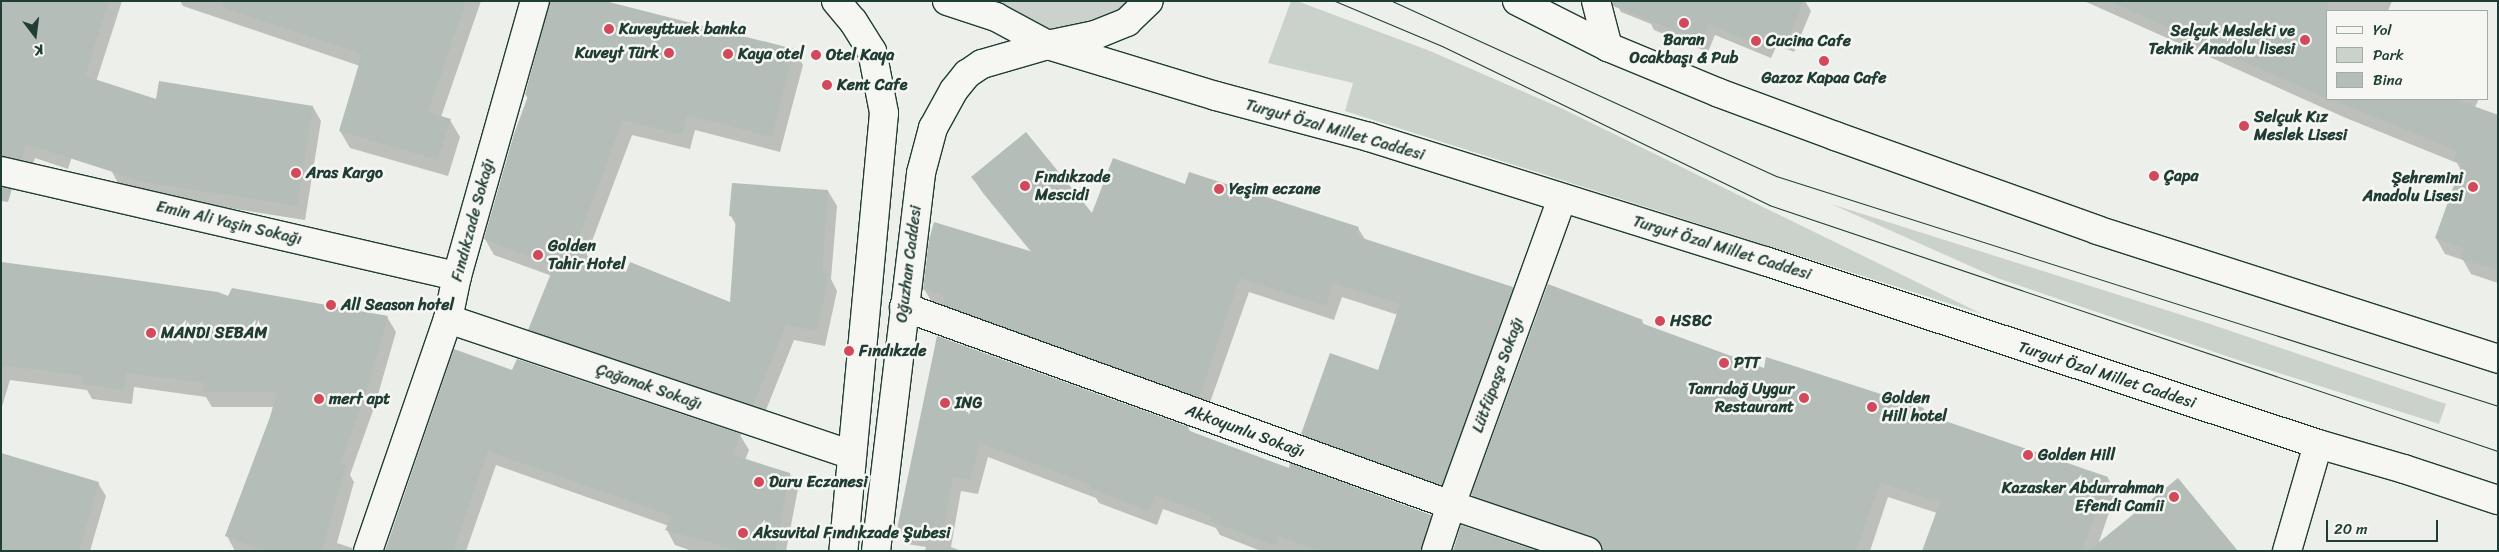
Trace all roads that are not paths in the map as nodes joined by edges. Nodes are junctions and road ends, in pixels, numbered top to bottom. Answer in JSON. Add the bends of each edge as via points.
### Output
{"nodes":[{"id":1,"x":534,"y":1,"type":"edge"},
{"id":2,"x":836,"y":1,"type":"edge"},
{"id":3,"x":947,"y":1,"type":"edge"},
{"id":4,"x":1149,"y":1,"type":"edge"},
{"id":5,"x":1517,"y":1,"type":"edge"},
{"id":6,"x":1596,"y":1,"type":"edge"},
{"id":7,"x":1048,"y":45,"type":"junction"},
{"id":8,"x":1608,"y":47,"type":"junction"},
{"id":9,"x":1,"y":171,"type":"edge"},
{"id":10,"x":1562,"y":199,"type":"junction"},
{"id":11,"x":457,"y":276,"type":"junction"},
{"id":12,"x":904,"y":307,"type":"junction"},
{"id":13,"x":448,"y":319,"type":"junction"},
{"id":14,"x":2498,"y":359,"type":"edge"},
{"id":15,"x":2318,"y":444,"type":"junction"},
{"id":16,"x":851,"y":455,"type":"junction"},
{"id":17,"x":2498,"y":500,"type":"edge"},
{"id":18,"x":1451,"y":505,"type":"junction"},
{"id":19,"x":368,"y":551,"type":"edge"},
{"id":20,"x":843,"y":551,"type":"edge"},
{"id":21,"x":876,"y":551,"type":"edge"},
{"id":22,"x":1436,"y":551,"type":"edge"},
{"id":23,"x":1587,"y":551,"type":"edge"},
{"id":24,"x":2287,"y":551,"type":"edge"}],
"edges":[{"from":1,"to":11,"type":"main road","name":"Fındıkzade Sokağı"},
{"from":2,"to":16,"type":"main road","via":[[872,51],[884,113]]},
{"from":3,"to":7,"type":"main road","name":"Turgut Özal Millet Caddesi","via":[[996,17]]},
{"from":4,"to":7,"type":"main road","name":"Oğuzhan Caddesi","via":[[1126,22],[1095,36]]},
{"from":5,"to":8,"type":"main road"},
{"from":6,"to":8,"type":"main road"},
{"from":7,"to":10,"type":"main road","name":"Turgut Özal Millet Caddesi","via":[[1216,96],[1369,137]]},
{"from":7,"to":12,"type":"main road","name":"Oğuzhan Caddesi","via":[[982,64],[967,74],[933,128],[920,174]]},
{"from":8,"to":14,"type":"main road","via":[[1719,93],[2097,230]]},
{"from":9,"to":11,"type":"main road","name":"Emin Ali Yaşin Sokağı"},
{"from":10,"to":15,"type":"main road","name":"Turgut Özal Millet Caddesi","via":[[1765,260]]},
{"from":10,"to":18,"type":"main road","name":"Lütfüpaşa Sokağı"},
{"from":11,"to":13,"type":"main road","name":"Fındıkzade Sokağı"},
{"from":12,"to":18,"type":"main road","name":"Akkoyunlu Sokağı"},
{"from":12,"to":21,"type":"main road","name":"Oğuzhan Caddesi"},
{"from":13,"to":16,"type":"main road","name":"Çağanak Sokağı"},
{"from":13,"to":19,"type":"main road","name":"Fındıkzade Sokağı"},
{"from":15,"to":17,"type":"main road","name":"Turgut Özal Millet Caddesi"},
{"from":15,"to":24,"type":"main road"},
{"from":16,"to":20,"type":"main road"},
{"from":18,"to":22,"type":"main road","name":"Lütfüpaşa Sokağı"},
{"from":18,"to":23,"type":"main road","name":"Akkoyunlu Sokağı"}]}
